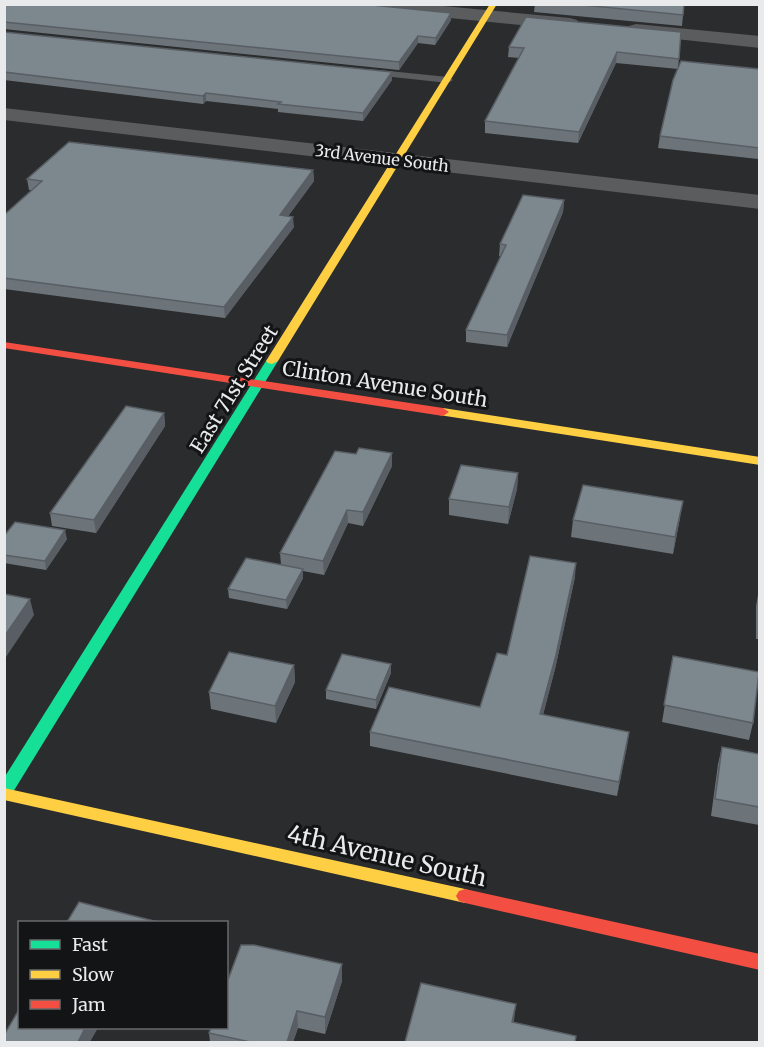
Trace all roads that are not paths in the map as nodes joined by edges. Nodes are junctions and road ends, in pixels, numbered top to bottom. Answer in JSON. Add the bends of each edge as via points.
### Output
{"nodes":[{"id":1,"x":359,"y":4,"type":"edge"},
{"id":2,"x":490,"y":10,"type":"edge"},
{"id":3,"x":594,"y":26,"type":"edge"},
{"id":4,"x":617,"y":29,"type":"edge"},
{"id":5,"x":759,"y":42,"type":"edge"},
{"id":6,"x":354,"y":70,"type":"edge"},
{"id":7,"x":448,"y":80,"type":"junction"},
{"id":8,"x":4,"y":114,"type":"edge"},
{"id":9,"x":398,"y":160,"type":"junction"},
{"id":10,"x":759,"y":202,"type":"edge"},
{"id":11,"x":4,"y":345,"type":"edge"},
{"id":12,"x":260,"y":384,"type":"junction"},
{"id":13,"x":759,"y":461,"type":"edge"},
{"id":14,"x":4,"y":793,"type":"edge"},
{"id":15,"x":759,"y":962,"type":"edge"}],
"edges":[{"from":1,"to":2,"type":"street"},
{"from":2,"to":3,"type":"street"},
{"from":2,"to":7,"type":"street","name":"East 71st Street"},
{"from":4,"to":5,"type":"street"},
{"from":6,"to":7,"type":"lane"},
{"from":7,"to":9,"type":"street","name":"East 71st Street"},
{"from":8,"to":9,"type":"street","name":"3rd Avenue South"},
{"from":9,"to":10,"type":"street","name":"3rd Avenue South"},
{"from":9,"to":12,"type":"street","name":"East 71st Street"},
{"from":11,"to":12,"type":"street","name":"Clinton Avenue South"},
{"from":12,"to":13,"type":"street","name":"Clinton Avenue South"},
{"from":12,"to":14,"type":"street","name":"East 71st Street"},
{"from":14,"to":15,"type":"street","name":"4th Avenue South"}]}
